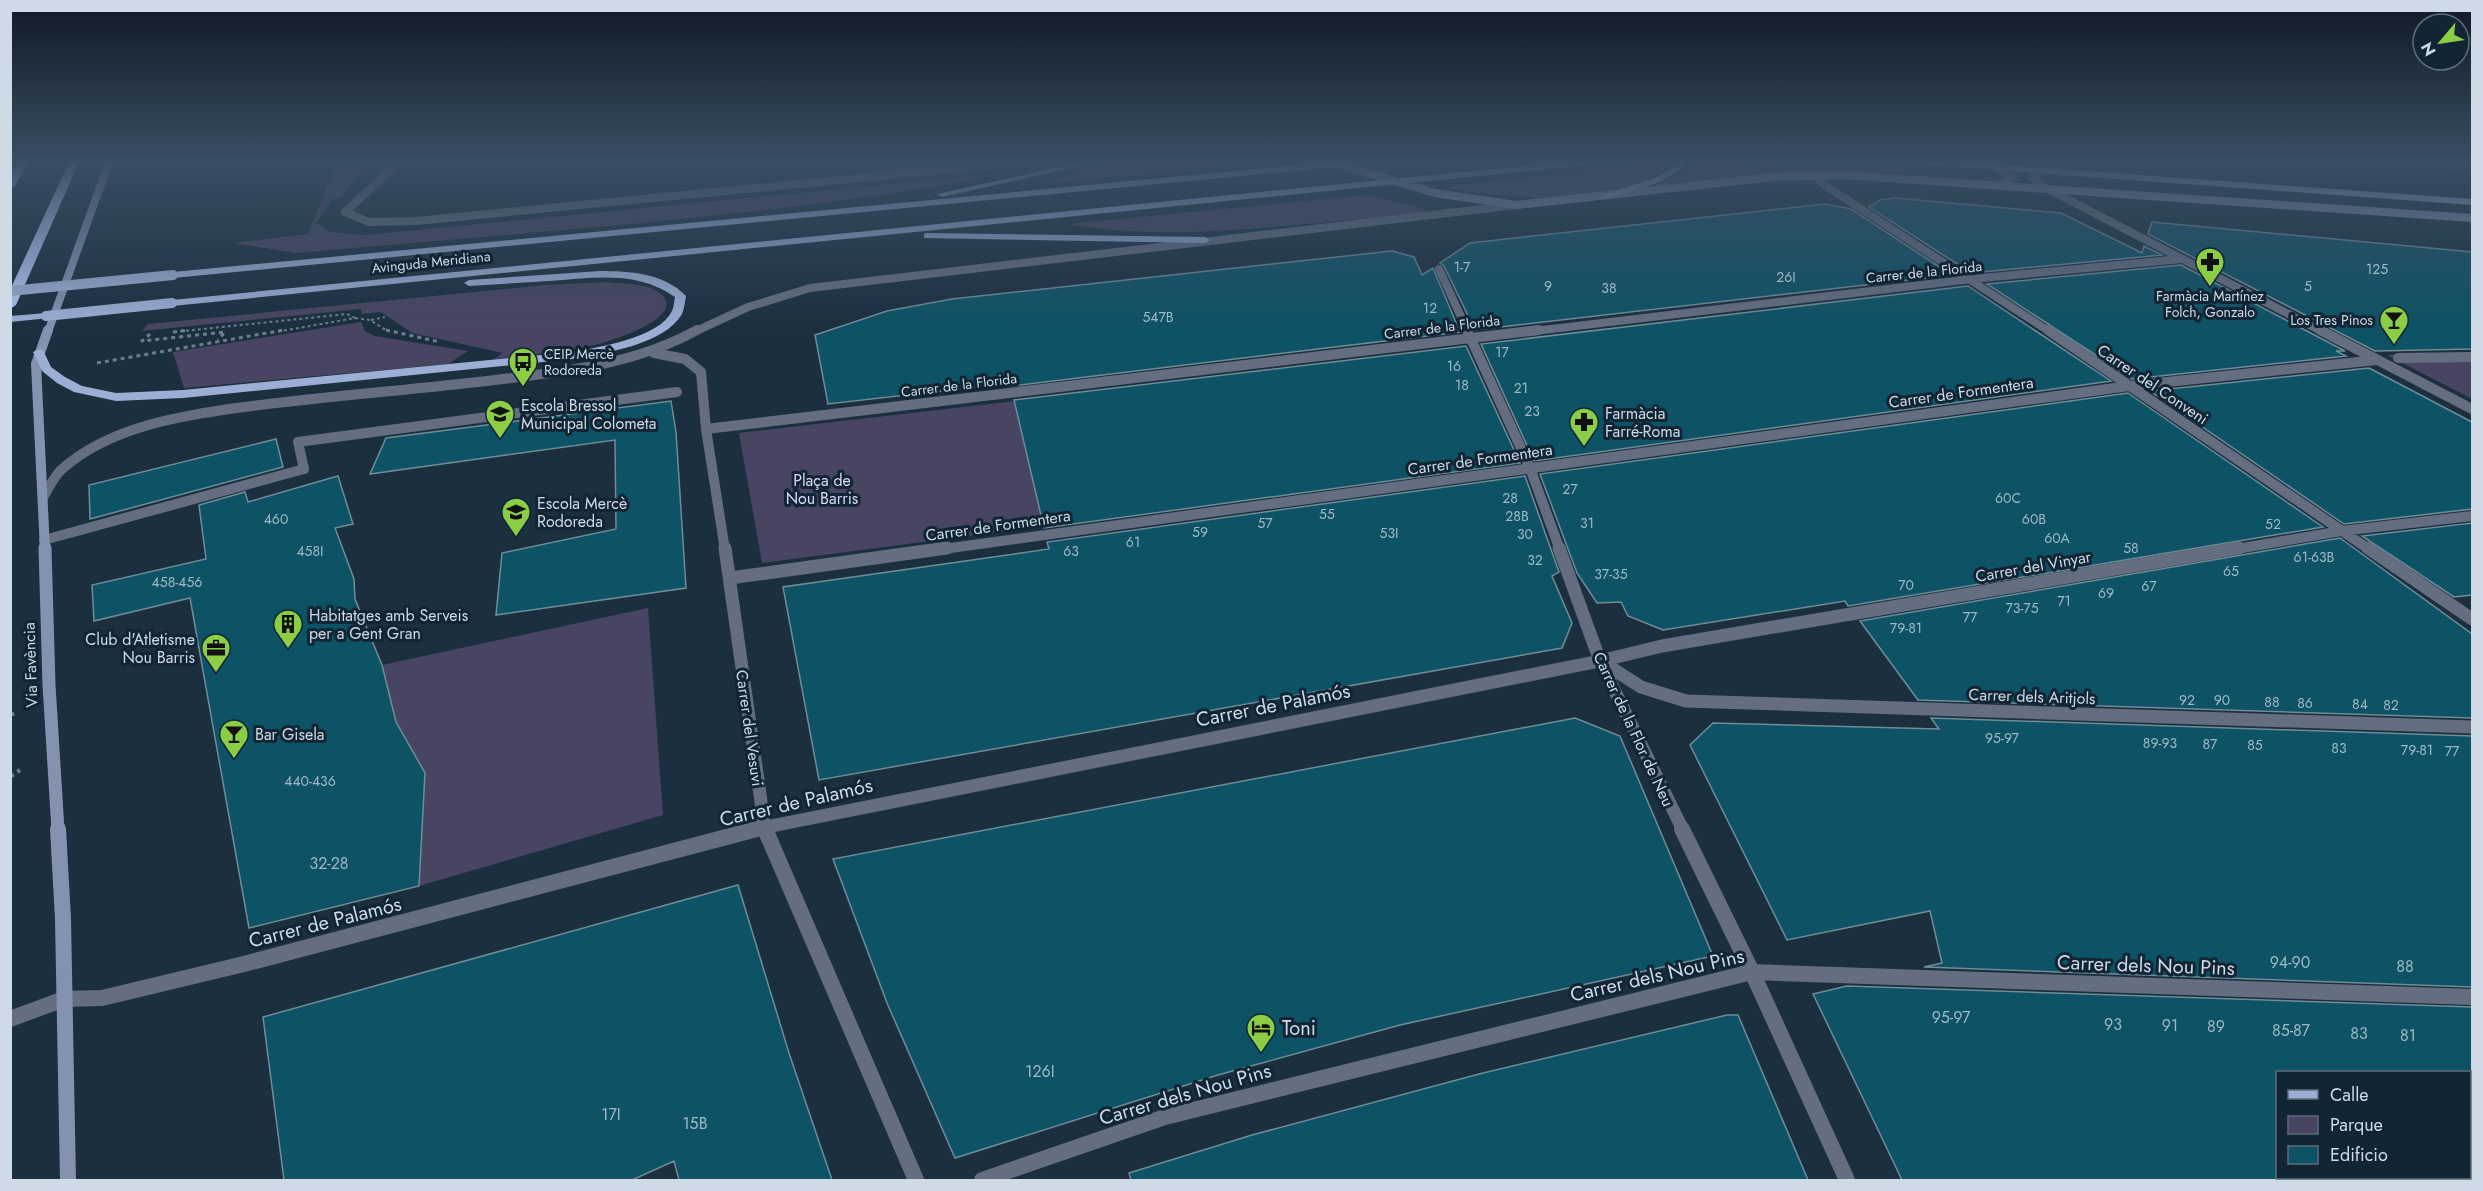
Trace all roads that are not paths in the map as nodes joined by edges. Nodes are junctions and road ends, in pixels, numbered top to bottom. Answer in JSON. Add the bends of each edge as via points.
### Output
{"nodes":[{"id":1,"x":49,"y":218,"type":"edge"},
{"id":2,"x":89,"y":218,"type":"edge"},
{"id":3,"x":353,"y":218,"type":"edge"},
{"id":4,"x":453,"y":218,"type":"edge"},
{"id":5,"x":795,"y":218,"type":"edge"},
{"id":6,"x":1027,"y":218,"type":"edge"},
{"id":7,"x":1404,"y":218,"type":"edge"},
{"id":8,"x":1876,"y":218,"type":"edge"},
{"id":9,"x":2102,"y":218,"type":"edge"},
{"id":10,"x":828,"y":237,"type":"junction"},
{"id":11,"x":1205,"y":240,"type":"junction"},
{"id":12,"x":2181,"y":259,"type":"junction"},
{"id":13,"x":1439,"y":269,"type":"dead end"},
{"id":14,"x":1972,"y":279,"type":"junction"},
{"id":15,"x":10,"y":291,"type":"edge"},
{"id":16,"x":242,"y":297,"type":"junction"},
{"id":17,"x":10,"y":304,"type":"edge"},
{"id":18,"x":10,"y":319,"type":"edge"},
{"id":19,"x":1471,"y":337,"type":"junction"},
{"id":20,"x":39,"y":352,"type":"junction"},
{"id":21,"x":652,"y":353,"type":"junction"},
{"id":22,"x":2472,"y":357,"type":"edge"},
{"id":23,"x":2398,"y":358,"type":"dead end"},
{"id":24,"x":2377,"y":360,"type":"junction"},
{"id":25,"x":2129,"y":386,"type":"junction"},
{"id":26,"x":677,"y":392,"type":"dead end"},
{"id":27,"x":2472,"y":409,"type":"edge"},
{"id":28,"x":706,"y":429,"type":"junction"},
{"id":29,"x":1530,"y":468,"type":"junction"},
{"id":30,"x":44,"y":496,"type":"junction"},
{"id":31,"x":2472,"y":516,"type":"edge"},
{"id":32,"x":2341,"y":531,"type":"junction"},
{"id":33,"x":44,"y":540,"type":"junction"},
{"id":34,"x":730,"y":578,"type":"junction"},
{"id":35,"x":2472,"y":619,"type":"edge"},
{"id":36,"x":1600,"y":661,"type":"junction"},
{"id":37,"x":2472,"y":727,"type":"edge"},
{"id":38,"x":764,"y":827,"type":"junction"},
{"id":39,"x":1752,"y":972,"type":"junction"},
{"id":40,"x":2472,"y":998,"type":"edge"},
{"id":41,"x":64,"y":999,"type":"junction"},
{"id":42,"x":10,"y":1019,"type":"edge"},
{"id":43,"x":68,"y":1180,"type":"edge"},
{"id":44,"x":916,"y":1180,"type":"edge"},
{"id":45,"x":982,"y":1180,"type":"edge"},
{"id":46,"x":1847,"y":1180,"type":"edge"}],
"edges":[{"from":1,"to":17,"type":"highway"},
{"from":2,"to":20,"type":"street","name":"Via Favència"},
{"from":3,"to":4,"type":"street","via":[[416,221]]},
{"from":5,"to":15,"type":"main road","name":"Avinguda Meridiana","bridge":true},
{"from":6,"to":10,"type":"main road","name":"Avinguda Meridiana"},
{"from":7,"to":11,"type":"street"},
{"from":8,"to":14,"type":"street","name":"Carrer del Conveni"},
{"from":9,"to":12,"type":"street"},
{"from":10,"to":11,"type":"main road"},
{"from":10,"to":16,"type":"main road","name":"Avinguda Meridiana"},
{"from":11,"to":21,"type":"street","via":[[810,288],[750,306]]},
{"from":12,"to":14,"type":"street","name":"Carrer de la Florida"},
{"from":12,"to":24,"type":"street"},
{"from":13,"to":19,"type":"street","name":"Carrer de la Flor de Neu"},
{"from":14,"to":19,"type":"street","name":"Carrer de la Florida"},
{"from":14,"to":25,"type":"street","name":"Carrer del Conveni"},
{"from":16,"to":18,"type":"main road","name":"Avinguda Meridiana","bridge":true},
{"from":16,"to":20,"type":"main road","via":[[612,274],[670,286],[681,296],[682,308],[675,320],[655,333],[582,354],[183,394],[103,396],[61,380],[46,369]]},
{"from":19,"to":28,"type":"street","name":"Carrer de la Florida"},
{"from":19,"to":29,"type":"street","name":"Carrer de la Flor de Neu"},
{"from":20,"to":30,"type":"street","name":"Via Favència","via":[[36,382]]},
{"from":21,"to":28,"type":"street","name":"Carrer del Vesuvi","via":[[685,359],[700,372]]},
{"from":21,"to":30,"type":"street","via":[[578,368],[213,411],[161,422],[76,458],[60,471]]},
{"from":22,"to":23,"type":"street"},
{"from":24,"to":25,"type":"street","name":"Carrer de Formentera"},
{"from":24,"to":27,"type":"street"},
{"from":25,"to":29,"type":"street","name":"Carrer de Formentera"},
{"from":25,"to":32,"type":"street","name":"Carrer del Conveni"},
{"from":26,"to":33,"type":"street","via":[[298,442],[304,469]]},
{"from":28,"to":34,"type":"street","name":"Carrer del Vesuvi"},
{"from":29,"to":34,"type":"street","name":"Carrer de Formentera"},
{"from":29,"to":36,"type":"street","name":"Carrer de la Flor de Neu"},
{"from":30,"to":33,"type":"street","name":"Via Favència"},
{"from":31,"to":32,"type":"street","name":"Carrer del Vinyar"},
{"from":32,"to":35,"type":"street","name":"Carrer del Conveni"},
{"from":32,"to":36,"type":"street","name":"Carrer del Vinyar","via":[[1662,646]]},
{"from":33,"to":41,"type":"street","name":"Via Favència"},
{"from":34,"to":38,"type":"street","name":"Carrer del Vesuvi"},
{"from":36,"to":37,"type":"street","name":"Carrer dels Aritjols","via":[[1641,687],[1686,701]]},
{"from":36,"to":38,"type":"street","name":"Carrer de Palamós"},
{"from":36,"to":39,"type":"street","name":"Carrer de la Flor de Neu"},
{"from":38,"to":41,"type":"street","name":"Carrer de Palamós","via":[[233,967],[102,998]]},
{"from":38,"to":44,"type":"street","name":"Carrer del Vesuvi"},
{"from":39,"to":40,"type":"street","name":"Carrer dels Nou Pins"},
{"from":39,"to":45,"type":"street","name":"Carrer dels Nou Pins","via":[[1165,1117]]},
{"from":39,"to":46,"type":"street","name":"Carrer de la Flor de Neu"},
{"from":41,"to":42,"type":"street","name":"Carrer de Palamós"},
{"from":41,"to":43,"type":"street","name":"Via Favència"}]}
